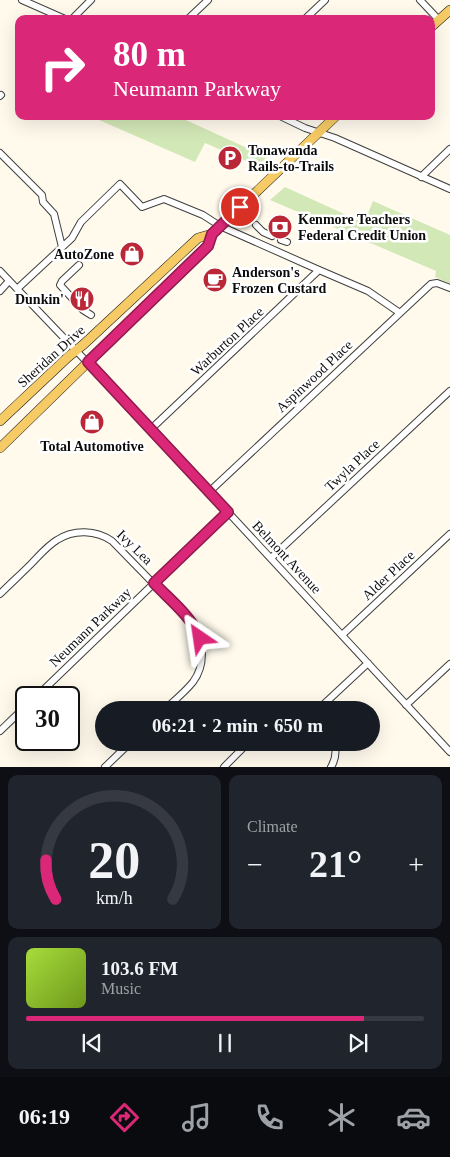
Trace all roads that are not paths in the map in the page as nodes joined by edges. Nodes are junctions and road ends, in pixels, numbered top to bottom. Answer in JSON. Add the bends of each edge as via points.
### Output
{"nodes":[{"id":1,"x":22,"y":0,"type":"edge"},
{"id":2,"x":92,"y":0,"type":"edge"},
{"id":3,"x":208,"y":0,"type":"edge"},
{"id":4,"x":325,"y":0,"type":"edge"},
{"id":5,"x":420,"y":0,"type":"edge"},
{"id":6,"x":450,"y":10,"type":"edge"},
{"id":7,"x":55,"y":15,"type":"edge"},
{"id":8,"x":76,"y":15,"type":"edge"},
{"id":9,"x":192,"y":15,"type":"edge"},
{"id":10,"x":309,"y":15,"type":"edge"},
{"id":11,"x":434,"y":15,"type":"edge"},
{"id":12,"x":435,"y":16,"type":"edge"},
{"id":13,"x":439,"y":20,"type":"junction"},
{"id":14,"x":435,"y":24,"type":"edge"},
{"id":15,"x":290,"y":120,"type":"edge"},
{"id":16,"x":332,"y":120,"type":"edge"},
{"id":17,"x":319,"y":132,"type":"junction"},
{"id":18,"x":450,"y":149,"type":"edge"},
{"id":19,"x":0,"y":153,"type":"edge"},
{"id":20,"x":421,"y":176,"type":"junction"},
{"id":21,"x":450,"y":189,"type":"edge"},
{"id":22,"x":256,"y":225,"type":"dead end"},
{"id":23,"x":220,"y":226,"type":"junction"},
{"id":24,"x":212,"y":234,"type":"junction"},
{"id":25,"x":272,"y":236,"type":"dead end"},
{"id":26,"x":62,"y":247,"type":"junction"},
{"id":27,"x":79,"y":265,"type":"dead end"},
{"id":28,"x":320,"y":270,"type":"junction"},
{"id":29,"x":0,"y":272,"type":"edge"},
{"id":30,"x":10,"y":281,"type":"junction"},
{"id":31,"x":450,"y":288,"type":"edge"},
{"id":32,"x":17,"y":289,"type":"junction"},
{"id":33,"x":0,"y":291,"type":"edge"},
{"id":34,"x":400,"y":313,"type":"junction"},
{"id":35,"x":91,"y":314,"type":"dead end"},
{"id":36,"x":77,"y":350,"type":"junction"},
{"id":37,"x":88,"y":362,"type":"junction"},
{"id":38,"x":450,"y":391,"type":"edge"},
{"id":39,"x":0,"y":421,"type":"edge"},
{"id":40,"x":152,"y":429,"type":"junction"},
{"id":41,"x":0,"y":448,"type":"edge"},
{"id":42,"x":209,"y":492,"type":"junction"},
{"id":43,"x":228,"y":512,"type":"junction"},
{"id":44,"x":450,"y":534,"type":"edge"},
{"id":45,"x":271,"y":558,"type":"junction"},
{"id":46,"x":154,"y":583,"type":"junction"},
{"id":47,"x":0,"y":594,"type":"edge"},
{"id":48,"x":342,"y":635,"type":"junction"},
{"id":49,"x":368,"y":663,"type":"junction"},
{"id":50,"x":450,"y":664,"type":"edge"},
{"id":51,"x":47,"y":686,"type":"edge"},
{"id":52,"x":173,"y":701,"type":"edge"},
{"id":53,"x":331,"y":701,"type":"edge"},
{"id":54,"x":406,"y":705,"type":"junction"},
{"id":55,"x":15,"y":717,"type":"edge"},
{"id":56,"x":0,"y":731,"type":"edge"},
{"id":57,"x":122,"y":751,"type":"edge"},
{"id":58,"x":241,"y":751,"type":"edge"},
{"id":59,"x":336,"y":751,"type":"edge"},
{"id":60,"x":450,"y":752,"type":"edge"},
{"id":61,"x":105,"y":767,"type":"edge"},
{"id":62,"x":224,"y":767,"type":"edge"},
{"id":63,"x":331,"y":767,"type":"edge"}],
"edges":[{"from":1,"to":7,"type":"street"},
{"from":2,"to":8,"type":"street"},
{"from":3,"to":9,"type":"street"},
{"from":4,"to":10,"type":"street"},
{"from":5,"to":11,"type":"street"},
{"from":6,"to":13,"type":"main road"},
{"from":12,"to":13,"type":"street"},
{"from":13,"to":14,"type":"main road"},
{"from":15,"to":17,"type":"street"},
{"from":16,"to":17,"type":"main road","name":"Sheridan Drive"},
{"from":17,"to":20,"type":"street"},
{"from":17,"to":23,"type":"main road","name":"Sheridan Drive"},
{"from":18,"to":20,"type":"street"},
{"from":19,"to":26,"type":"street","via":[[42,195],[43,202],[54,214]]},
{"from":20,"to":21,"type":"street"},
{"from":22,"to":25,"type":"street"},
{"from":23,"to":24,"type":"main road","name":"Sheridan Drive"},
{"from":23,"to":26,"type":"street","via":[[164,199],[142,207],[120,184],[81,222],[72,238]]},
{"from":23,"to":28,"type":"street"},
{"from":24,"to":36,"type":"main road","name":"Sheridan Drive","via":[[198,238]]},
{"from":24,"to":37,"type":"main road","name":"Sheridan Drive","via":[[208,246]]},
{"from":26,"to":32,"type":"street"},
{"from":27,"to":35,"type":"street","via":[[60,285],[83,310]]},
{"from":28,"to":34,"type":"street","via":[[368,291]]},
{"from":28,"to":40,"type":"street","name":"Warburton Place"},
{"from":29,"to":30,"type":"street","name":"Belmont Avenue"},
{"from":30,"to":32,"type":"street","name":"Belmont Avenue"},
{"from":30,"to":33,"type":"street"},
{"from":31,"to":34,"type":"street","name":"Aspinwood Place","via":[[431,284]]},
{"from":32,"to":36,"type":"street","name":"Belmont Avenue"},
{"from":34,"to":42,"type":"street","name":"Aspinwood Place"},
{"from":36,"to":37,"type":"street","name":"Belmont Avenue"},
{"from":36,"to":39,"type":"main road","name":"Sheridan Drive"},
{"from":37,"to":40,"type":"street","name":"Belmont Avenue"},
{"from":37,"to":41,"type":"main road","name":"Sheridan Drive"},
{"from":38,"to":45,"type":"street","name":"Twyla Place"},
{"from":40,"to":42,"type":"street","name":"Belmont Avenue"},
{"from":42,"to":43,"type":"street","name":"Belmont Avenue"},
{"from":43,"to":45,"type":"street","name":"Belmont Avenue"},
{"from":43,"to":46,"type":"street","name":"Neumann Parkway"},
{"from":44,"to":48,"type":"street","name":"Alder Place"},
{"from":45,"to":48,"type":"street","name":"Belmont Avenue"},
{"from":46,"to":47,"type":"street","name":"Ivy Lea","via":[[112,541],[99,534],[83,532],[66,535],[51,544]]},
{"from":46,"to":51,"type":"street","name":"Neumann Parkway"},
{"from":46,"to":52,"type":"street","name":"Ivy Lea","via":[[191,622],[200,638],[202,650],[196,676]]},
{"from":48,"to":49,"type":"street","name":"Belmont Avenue"},
{"from":49,"to":53,"type":"street"},
{"from":49,"to":54,"type":"street","name":"Belmont Avenue"},
{"from":50,"to":54,"type":"street"},
{"from":54,"to":60,"type":"street","name":"Belmont Avenue"},
{"from":55,"to":56,"type":"street"},
{"from":57,"to":61,"type":"street"},
{"from":58,"to":62,"type":"street"},
{"from":59,"to":63,"type":"street"}]}
